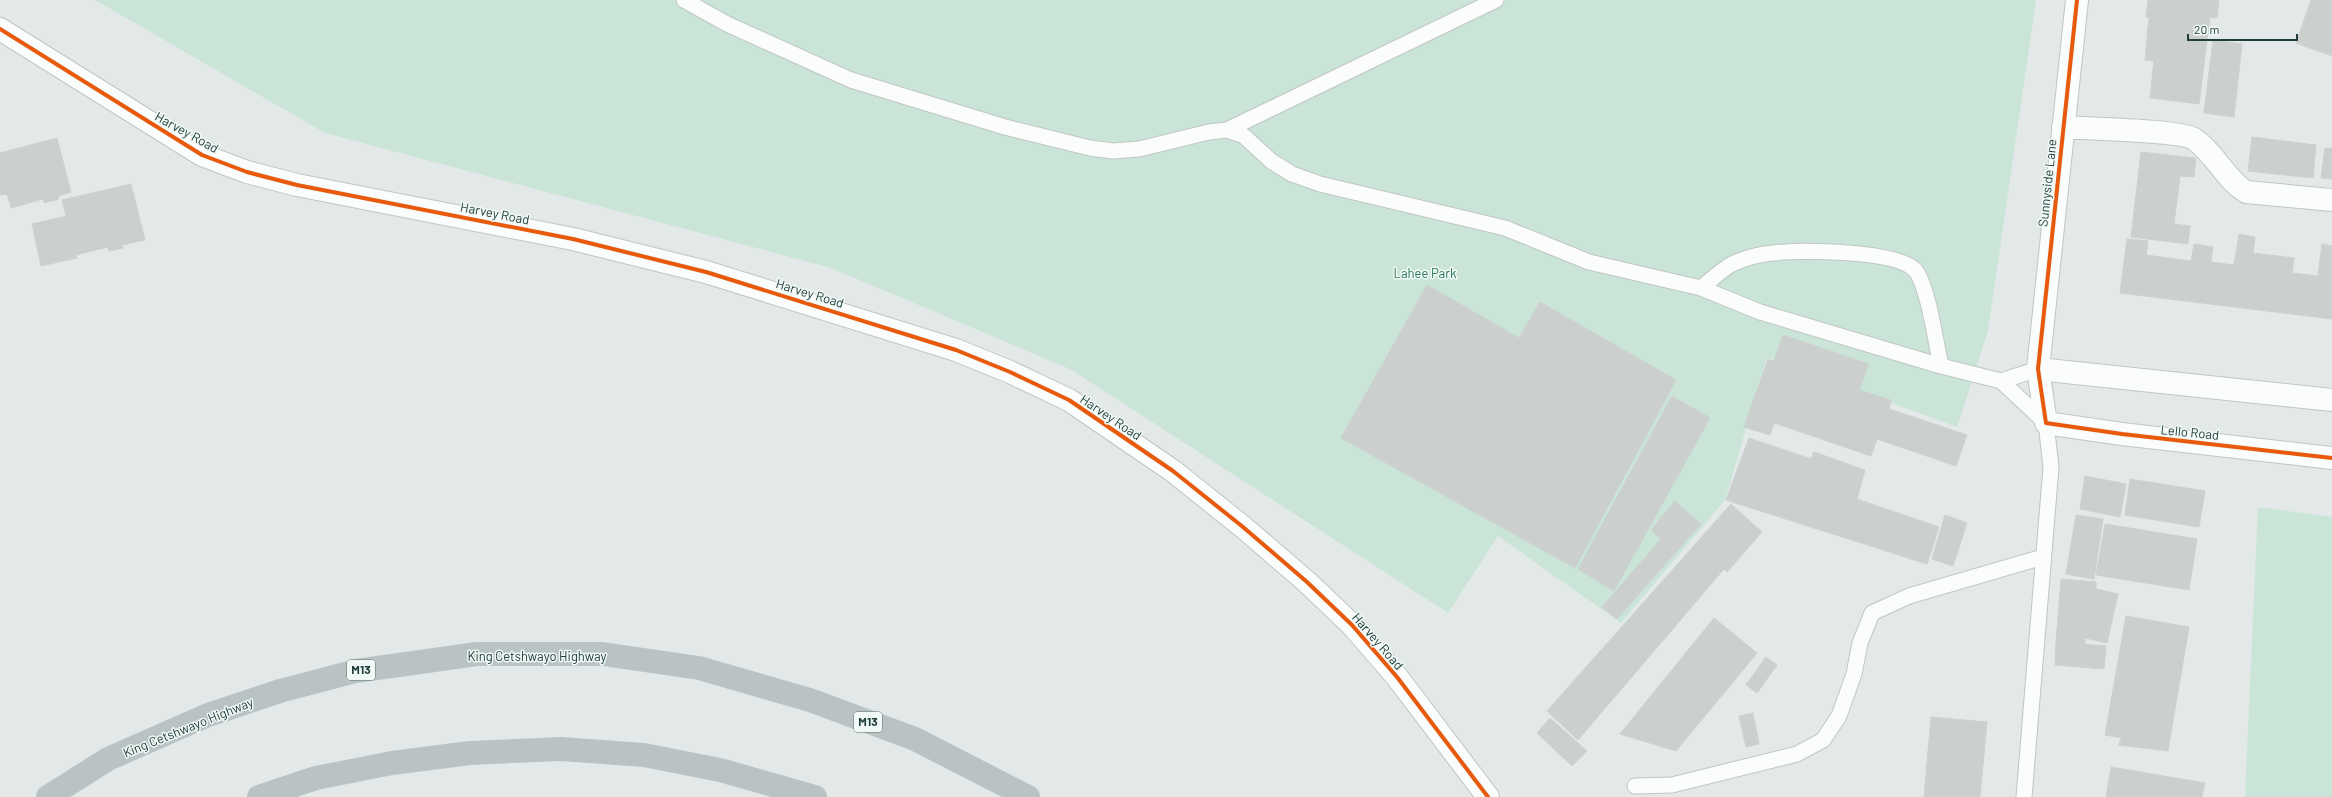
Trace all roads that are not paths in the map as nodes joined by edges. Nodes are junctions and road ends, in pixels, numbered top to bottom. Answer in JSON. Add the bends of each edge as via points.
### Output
{"nodes":[{"id":1,"x":684,"y":0,"type":"edge"},
{"id":2,"x":1496,"y":0,"type":"edge"},
{"id":3,"x":2077,"y":0,"type":"edge"},
{"id":4,"x":0,"y":29,"type":"edge"},
{"id":5,"x":2063,"y":128,"type":"junction"},
{"id":6,"x":1227,"y":130,"type":"junction"},
{"id":7,"x":2332,"y":200,"type":"edge"},
{"id":8,"x":1701,"y":288,"type":"junction"},
{"id":9,"x":1941,"y":366,"type":"junction"},
{"id":10,"x":2038,"y":369,"type":"junction"},
{"id":11,"x":2001,"y":380,"type":"junction"},
{"id":12,"x":2332,"y":400,"type":"edge"},
{"id":13,"x":2046,"y":423,"type":"junction"},
{"id":14,"x":2332,"y":458,"type":"edge"},
{"id":15,"x":2043,"y":557,"type":"junction"},
{"id":16,"x":1635,"y":786,"type":"dead end"},
{"id":17,"x":48,"y":797,"type":"edge"},
{"id":18,"x":259,"y":797,"type":"edge"},
{"id":19,"x":815,"y":797,"type":"edge"},
{"id":20,"x":1028,"y":797,"type":"edge"},
{"id":21,"x":1488,"y":797,"type":"edge"},
{"id":22,"x":2024,"y":797,"type":"edge"}],
"edges":[{"from":1,"to":6,"type":"lane","via":[[727,24],[851,80],[1013,129],[1090,148],[1113,151],[1139,150],[1209,132]]},
{"from":2,"to":6,"type":"lane"},
{"from":3,"to":5,"type":"street","name":"Sunnyside Lane"},
{"from":4,"to":21,"type":"street","name":"Harvey Road","via":[[202,155],[247,172],[297,186],[573,239],[706,272],[956,350],[1069,400],[1173,471],[1243,527],[1352,624],[1397,677]]},
{"from":5,"to":7,"type":"street","via":[[2175,134],[2193,138],[2208,151],[2236,186],[2246,192]]},
{"from":5,"to":10,"type":"street","name":"Sunnyside Lane"},
{"from":6,"to":8,"type":"lane","via":[[1244,136],[1271,161],[1306,179],[1505,228],[1590,262]]},
{"from":8,"to":9,"type":"lane","via":[[1760,312]]},
{"from":8,"to":9,"type":"lane","via":[[1732,264],[1771,253],[1822,251],[1892,259],[1904,263],[1915,271],[1926,296]]},
{"from":9,"to":11,"type":"lane"},
{"from":10,"to":11,"type":"lane"},
{"from":10,"to":12,"type":"street"},
{"from":10,"to":13,"type":"street","name":"Sunnyside Lane"},
{"from":11,"to":13,"type":"lane"},
{"from":13,"to":14,"type":"street","name":"Lello Road"},
{"from":13,"to":15,"type":"lane","via":[[2052,467]]},
{"from":15,"to":16,"type":"lane","via":[[1909,596],[1872,613],[1839,716],[1823,740],[1797,754],[1672,785]]},
{"from":15,"to":22,"type":"lane"},
{"from":17,"to":20,"type":"highway","name":"King Cetshwayo Highway","number":"M13","via":[[108,759],[208,716],[280,691],[356,671],[477,654],[603,654],[699,668],[810,700],[915,739]]},
{"from":18,"to":19,"type":"highway","via":[[316,778],[392,763],[470,753],[562,749],[644,755],[720,770]]}]}
